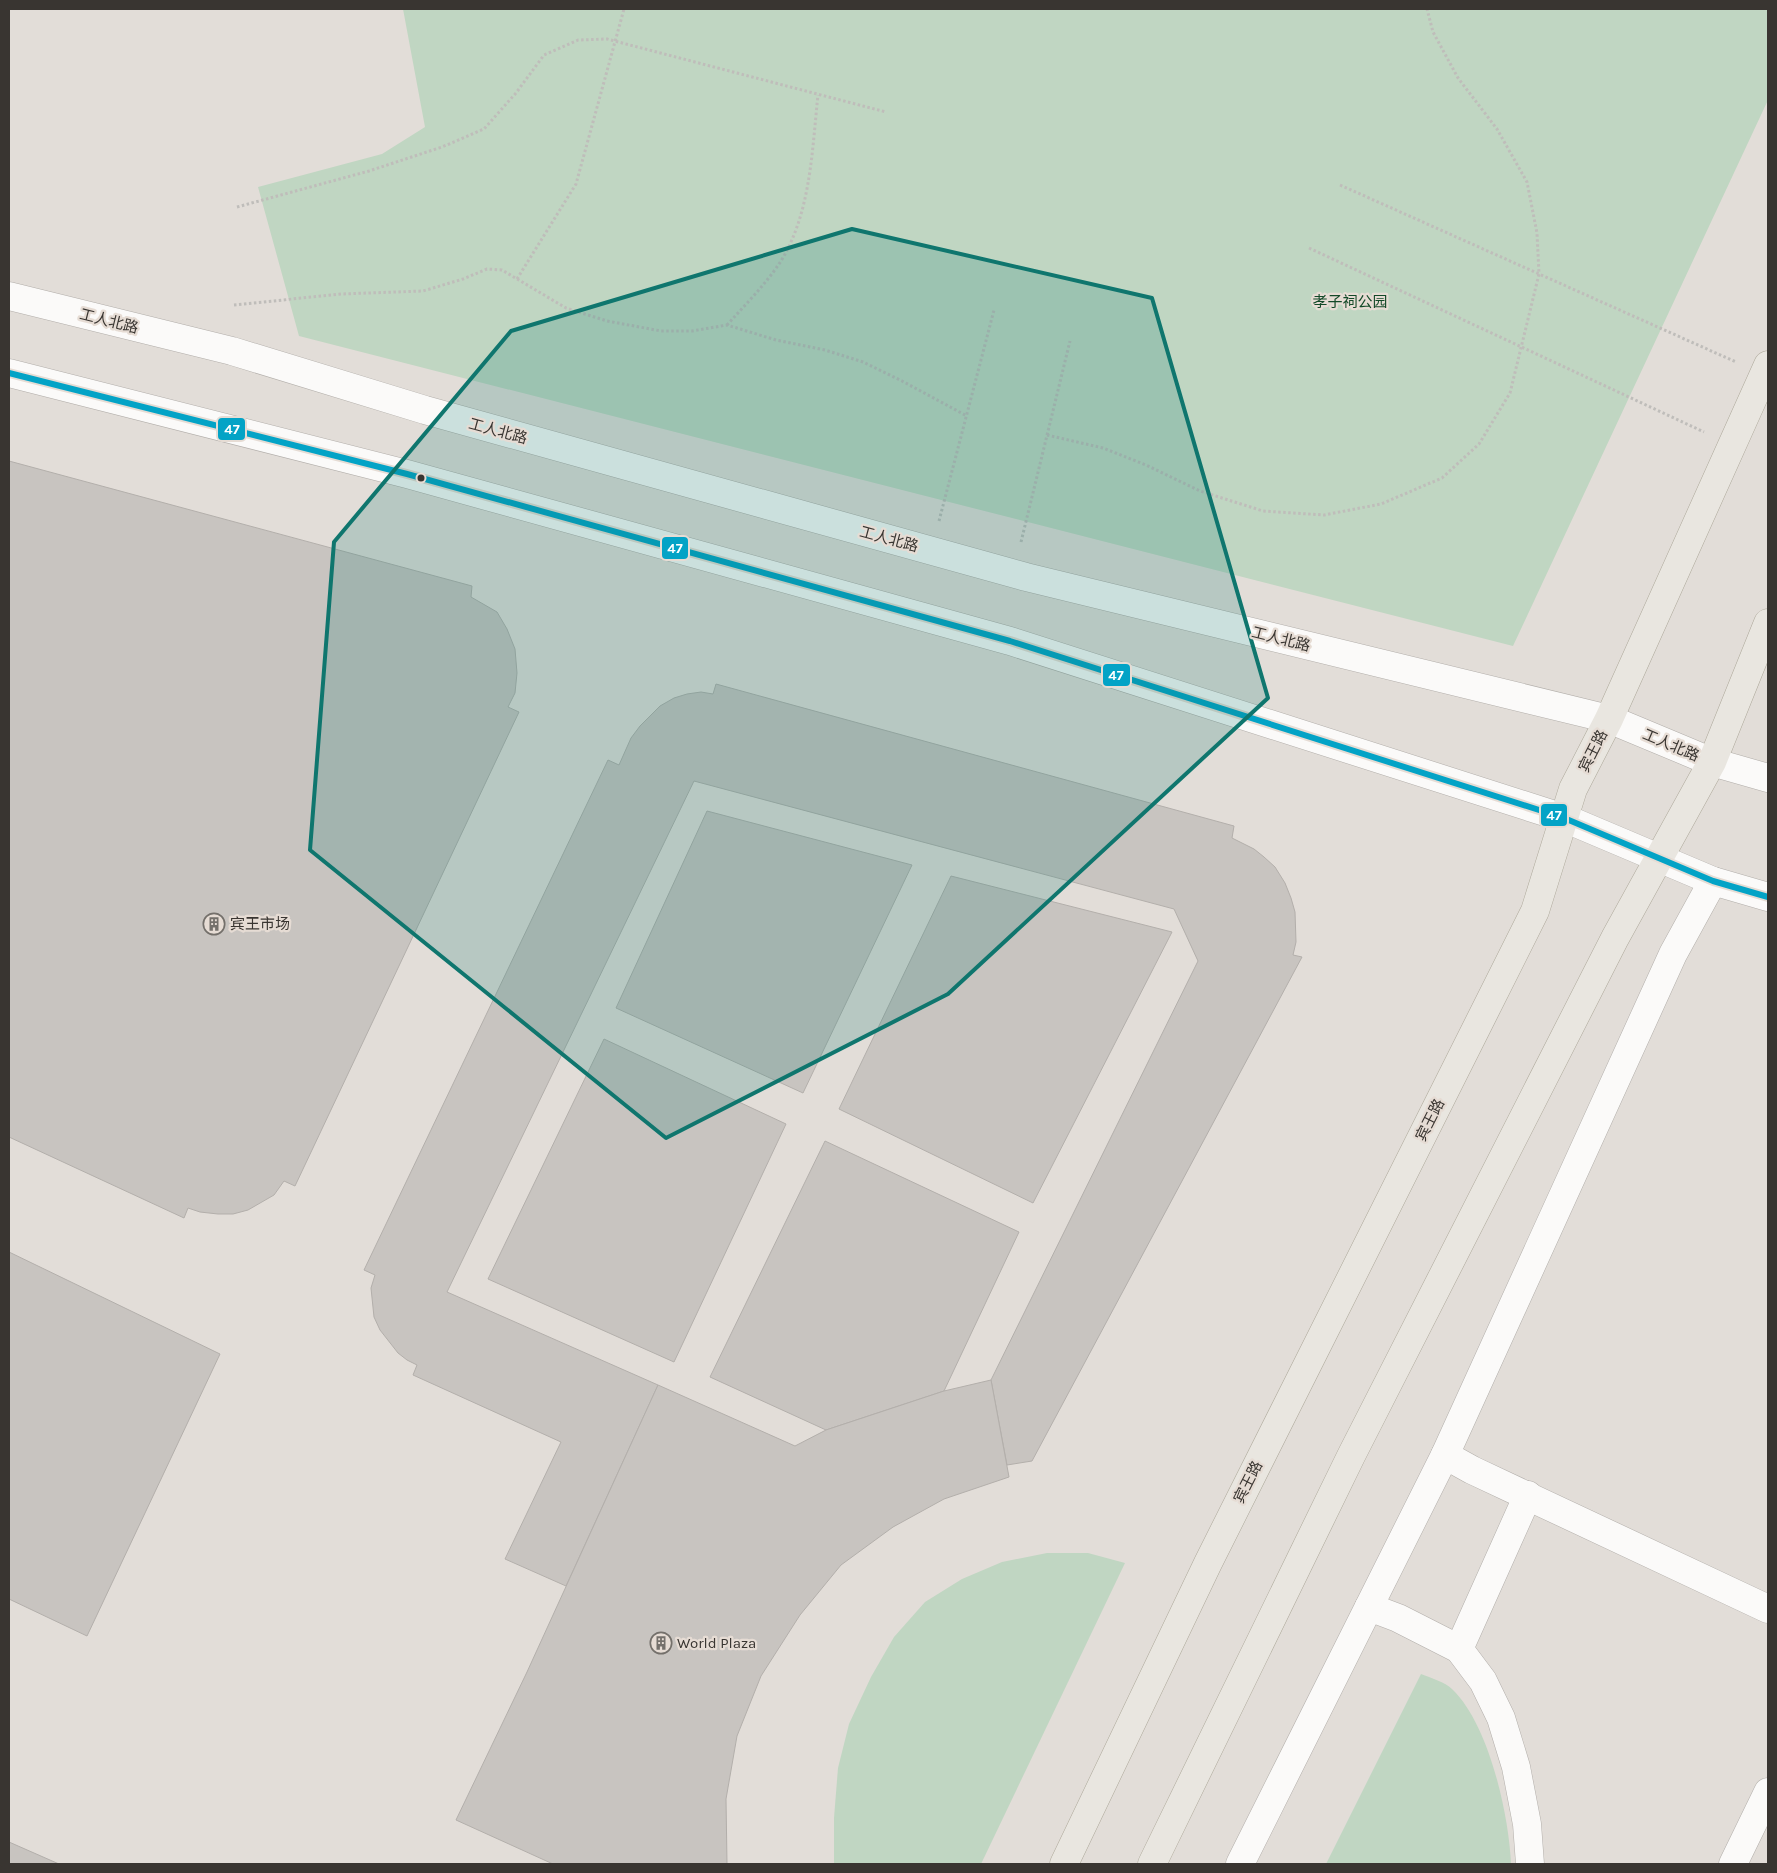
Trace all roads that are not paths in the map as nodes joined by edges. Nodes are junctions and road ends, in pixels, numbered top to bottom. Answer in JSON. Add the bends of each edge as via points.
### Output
{"nodes":[{"id":1,"x":9,"y":296,"type":"edge"},
{"id":2,"x":1766,"y":370,"type":"edge"},
{"id":3,"x":9,"y":373,"type":"edge"},
{"id":4,"x":1768,"y":623,"type":"edge"},
{"id":5,"x":1609,"y":719,"type":"junction"},
{"id":6,"x":1712,"y":762,"type":"junction"},
{"id":7,"x":1768,"y":778,"type":"edge"},
{"id":8,"x":1564,"y":818,"type":"junction"},
{"id":9,"x":1659,"y":858,"type":"junction"},
{"id":10,"x":1713,"y":881,"type":"junction"},
{"id":11,"x":1768,"y":896,"type":"edge"},
{"id":12,"x":1445,"y":1455,"type":"junction"},
{"id":13,"x":1528,"y":1495,"type":"junction"},
{"id":14,"x":1369,"y":1607,"type":"junction"},
{"id":15,"x":1768,"y":1609,"type":"edge"},
{"id":16,"x":1459,"y":1649,"type":"junction"},
{"id":17,"x":1768,"y":1792,"type":"edge"},
{"id":18,"x":1064,"y":1864,"type":"edge"},
{"id":19,"x":1152,"y":1864,"type":"edge"},
{"id":20,"x":1240,"y":1864,"type":"edge"},
{"id":21,"x":1530,"y":1864,"type":"edge"},
{"id":22,"x":1733,"y":1864,"type":"edge"}],
"edges":[{"from":1,"to":5,"type":"street","name":"工人北路","via":[[232,351],[435,413],[1013,574]]},
{"from":2,"to":5,"type":"main road","name":"宾王路"},
{"from":3,"to":8,"type":"street","via":[[407,474],[1010,641]]},
{"from":4,"to":6,"type":"main road"},
{"from":5,"to":6,"type":"street","name":"工人北路"},
{"from":5,"to":8,"type":"main road","name":"宾王路","via":[[1573,789]]},
{"from":6,"to":7,"type":"street","name":"工人北路"},
{"from":6,"to":9,"type":"main road"},
{"from":8,"to":9,"type":"street"},
{"from":8,"to":18,"type":"main road","name":"宾王路","via":[[1535,911],[1208,1563]]},
{"from":9,"to":10,"type":"street"},
{"from":9,"to":19,"type":"main road","via":[[1351,1456]]},
{"from":10,"to":11,"type":"street"},
{"from":10,"to":12,"type":"street","via":[[1673,954]]},
{"from":12,"to":13,"type":"street"},
{"from":12,"to":14,"type":"street"},
{"from":13,"to":15,"type":"street"},
{"from":13,"to":16,"type":"street"},
{"from":14,"to":16,"type":"street"},
{"from":14,"to":20,"type":"street"},
{"from":16,"to":21,"type":"street","via":[[1483,1681],[1501,1718],[1516,1767],[1527,1824]]},
{"from":17,"to":22,"type":"street"}]}
